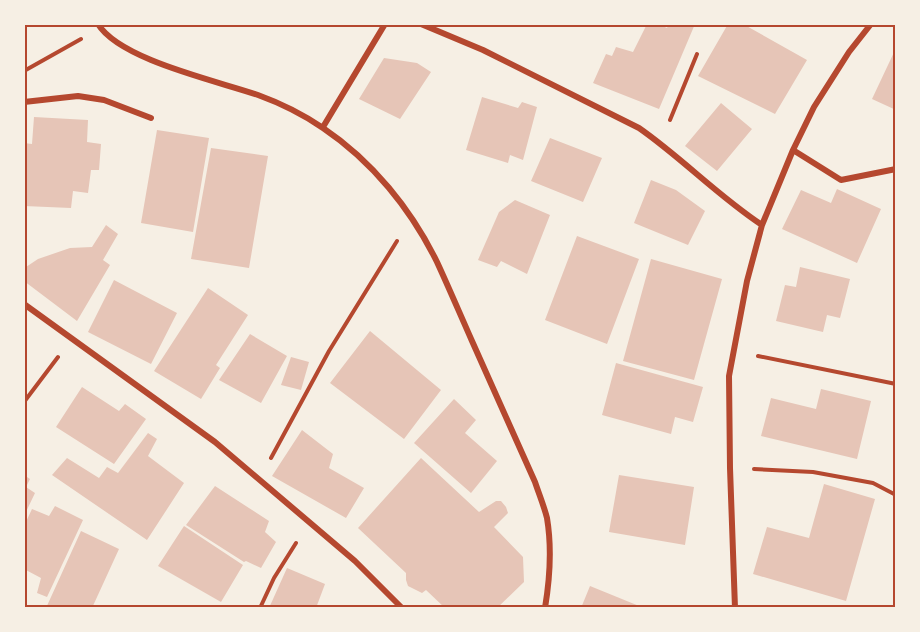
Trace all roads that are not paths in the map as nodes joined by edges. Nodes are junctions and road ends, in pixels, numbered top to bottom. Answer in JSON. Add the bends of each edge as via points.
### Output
{"nodes":[{"id":1,"x":385,"y":24,"type":"edge"},
{"id":2,"x":421,"y":24,"type":"edge"},
{"id":3,"x":871,"y":24,"type":"edge"},
{"id":4,"x":100,"y":26,"type":"edge"},
{"id":5,"x":24,"y":102,"type":"edge"},
{"id":6,"x":151,"y":118,"type":"dead end"},
{"id":7,"x":322,"y":127,"type":"junction"},
{"id":8,"x":793,"y":150,"type":"junction"},
{"id":9,"x":896,"y":169,"type":"edge"},
{"id":10,"x":762,"y":225,"type":"junction"},
{"id":11,"x":24,"y":304,"type":"edge"},
{"id":12,"x":402,"y":608,"type":"edge"},
{"id":13,"x":545,"y":608,"type":"edge"},
{"id":14,"x":735,"y":608,"type":"edge"}],
"edges":[{"from":1,"to":7,"type":"street"},
{"from":2,"to":10,"type":"street","via":[[483,50],[639,128]]},
{"from":3,"to":8,"type":"street","via":[[814,107]]},
{"from":4,"to":7,"type":"street","via":[[119,44],[142,56],[260,96]]},
{"from":5,"to":6,"type":"street","via":[[78,96],[104,100]]},
{"from":7,"to":13,"type":"street","via":[[374,170],[394,193],[436,260],[535,482],[546,517],[550,556]]},
{"from":8,"to":9,"type":"street","via":[[842,180]]},
{"from":8,"to":10,"type":"street"},
{"from":10,"to":14,"type":"street","via":[[729,376]]},
{"from":11,"to":12,"type":"street","via":[[215,442],[355,561]]}]}
